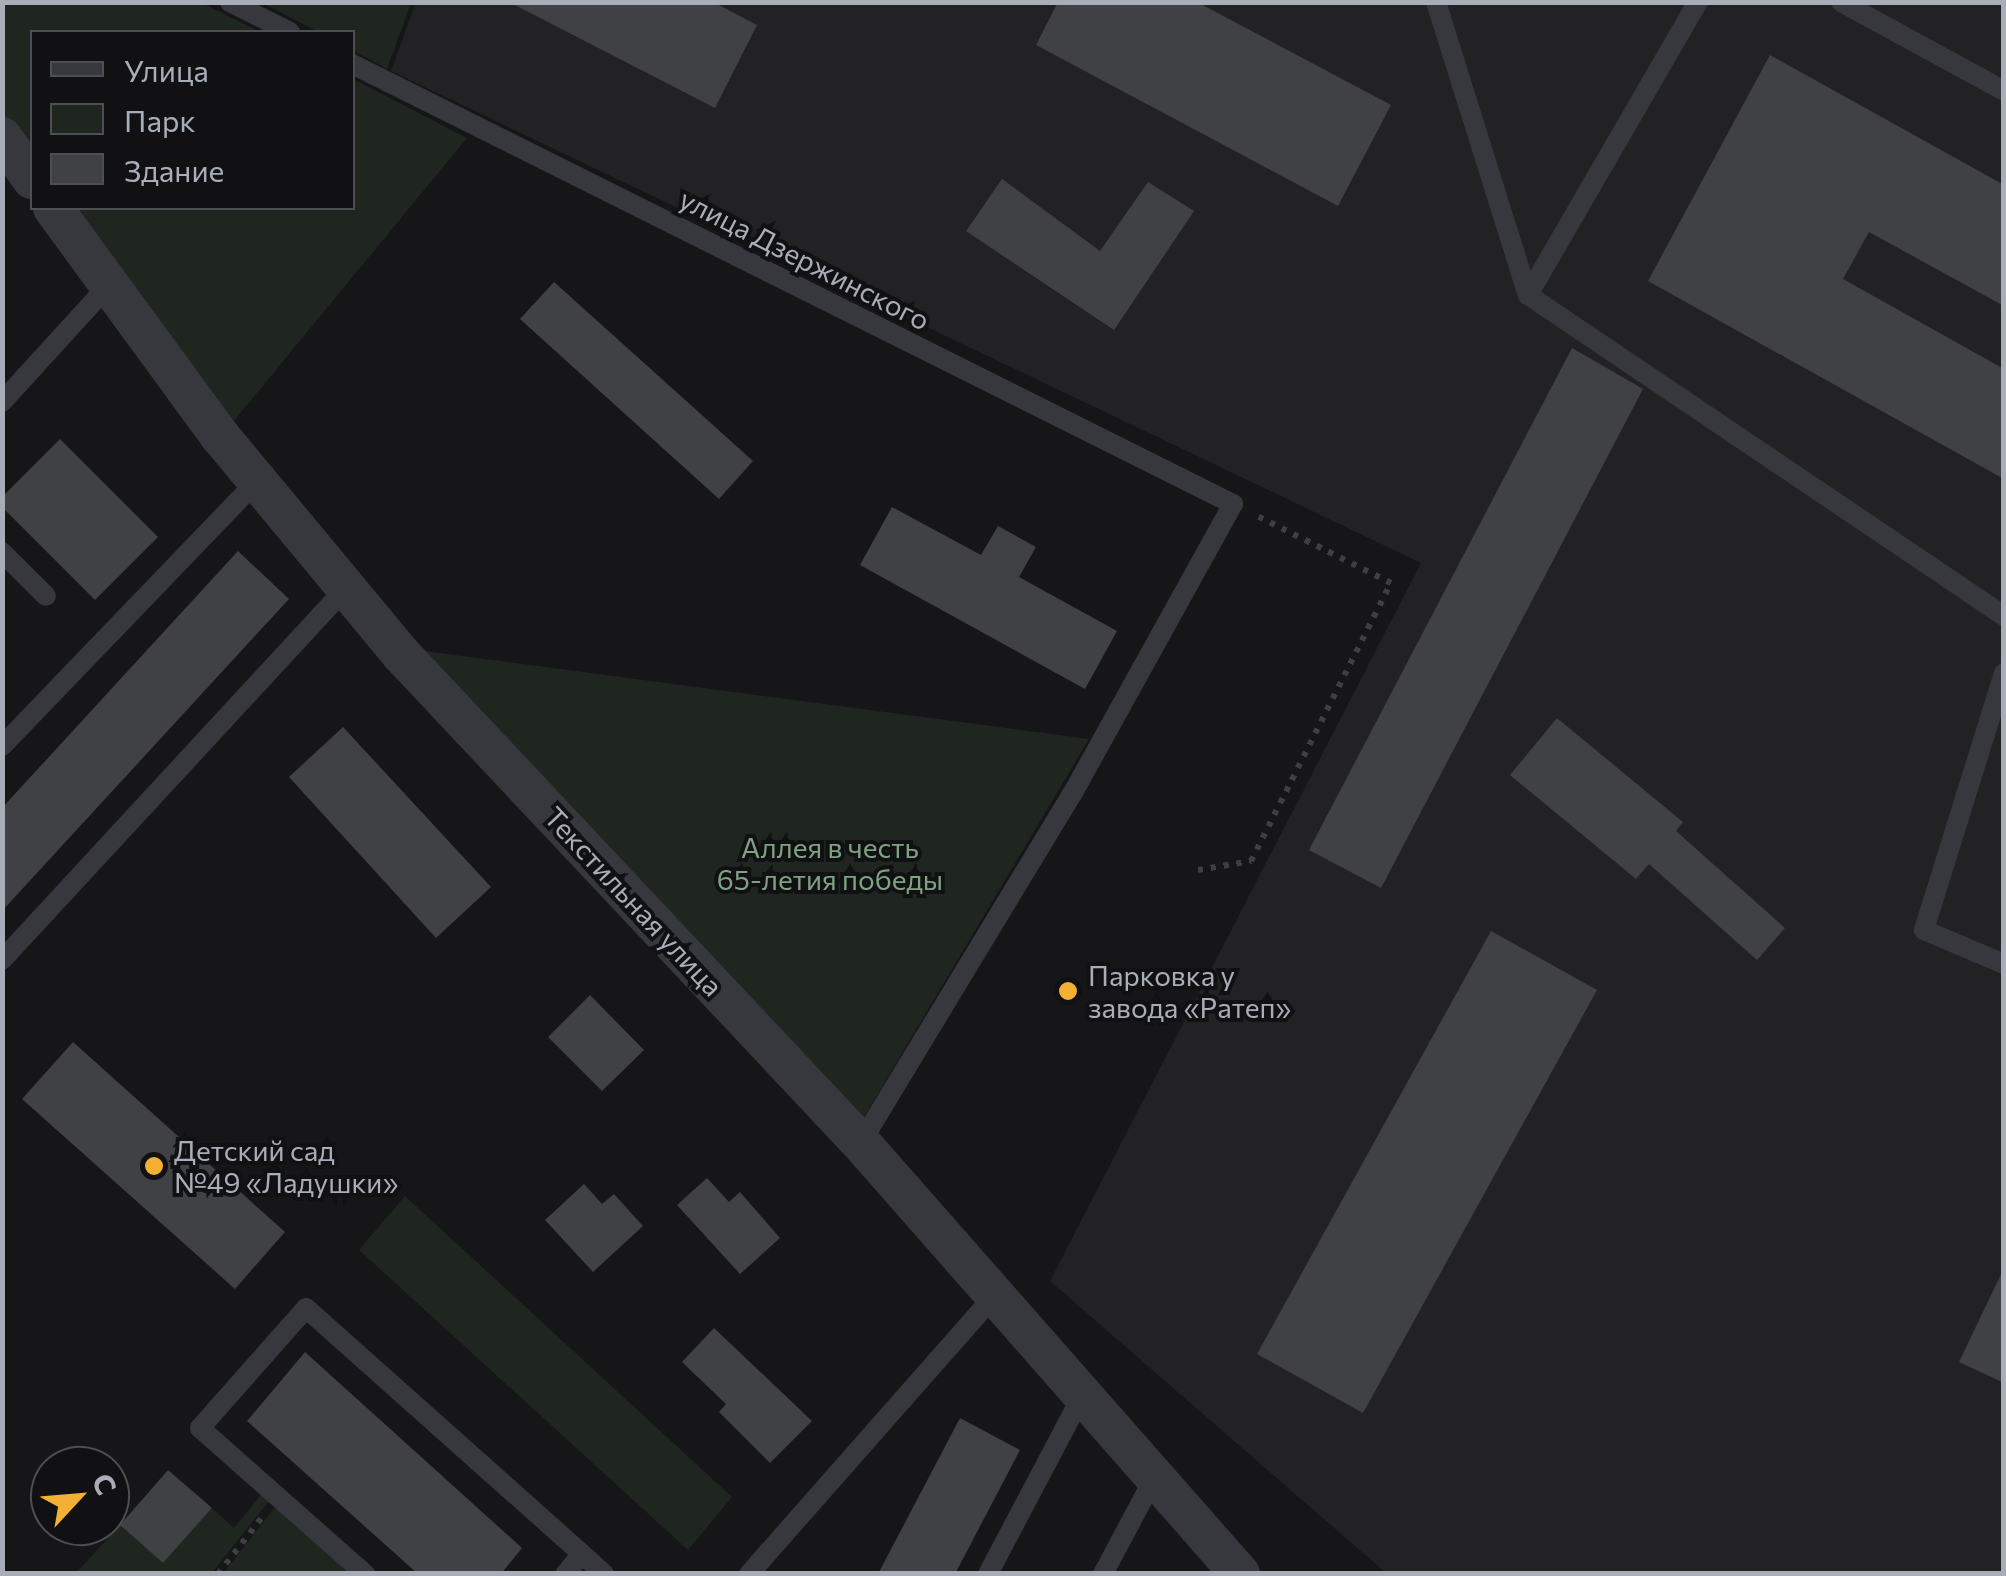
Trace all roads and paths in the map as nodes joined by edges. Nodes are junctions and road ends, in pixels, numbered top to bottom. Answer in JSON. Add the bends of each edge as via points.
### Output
{"nodes":[{"id":1,"x":230,"y":2,"type":"edge"},
{"id":2,"x":1436,"y":2,"type":"edge"},
{"id":3,"x":1698,"y":2,"type":"edge"},
{"id":4,"x":1841,"y":2,"type":"edge"},
{"id":5,"x":286,"y":30,"type":"edge"},
{"id":6,"x":355,"y":65,"type":"edge"},
{"id":7,"x":2004,"y":90,"type":"edge"},
{"id":8,"x":2,"y":137,"type":"edge"},
{"id":9,"x":30,"y":176,"type":"edge"},
{"id":10,"x":54,"y":210,"type":"edge"},
{"id":11,"x":109,"y":285,"type":"junction"},
{"id":12,"x":1528,"y":295,"type":"junction"},
{"id":13,"x":2,"y":402,"type":"edge"},
{"id":14,"x":257,"y":482,"type":"junction"},
{"id":15,"x":1234,"y":504,"type":"junction"},
{"id":16,"x":2,"y":552,"type":"edge"},
{"id":17,"x":346,"y":588,"type":"junction"},
{"id":18,"x":46,"y":596,"type":"dead end"},
{"id":19,"x":2004,"y":616,"type":"edge"},
{"id":20,"x":2004,"y":673,"type":"edge"},
{"id":21,"x":2,"y":746,"type":"edge"},
{"id":22,"x":1198,"y":870,"type":"dead end"},
{"id":23,"x":2,"y":960,"type":"edge"},
{"id":24,"x":2004,"y":964,"type":"edge"},
{"id":25,"x":861,"y":1143,"type":"junction"},
{"id":26,"x":996,"y":1295,"type":"junction"},
{"id":27,"x":1083,"y":1394,"type":"junction"},
{"id":28,"x":1155,"y":1476,"type":"junction"},
{"id":29,"x":278,"y":1497,"type":"junction"},
{"id":30,"x":582,"y":1554,"type":"junction"},
{"id":31,"x":218,"y":1574,"type":"edge"},
{"id":32,"x":365,"y":1574,"type":"edge"},
{"id":33,"x":566,"y":1574,"type":"edge"},
{"id":34,"x":604,"y":1574,"type":"edge"},
{"id":35,"x":749,"y":1574,"type":"edge"},
{"id":36,"x":988,"y":1574,"type":"edge"},
{"id":37,"x":1103,"y":1574,"type":"edge"},
{"id":38,"x":1240,"y":1574,"type":"edge"}],
"edges":[{"from":1,"to":5,"type":"lane"},
{"from":2,"to":12,"type":"lane"},
{"from":3,"to":12,"type":"lane"},
{"from":4,"to":7,"type":"lane"},
{"from":6,"to":15,"type":"lane","name":"улица Дзержинского"},
{"from":8,"to":9,"type":"street"},
{"from":10,"to":11,"type":"street","name":"Текстильная улица"},
{"from":11,"to":13,"type":"lane"},
{"from":11,"to":14,"type":"street","name":"Текстильная улица"},
{"from":12,"to":19,"type":"lane"},
{"from":14,"to":17,"type":"street","name":"Текстильная улица"},
{"from":14,"to":21,"type":"lane"},
{"from":15,"to":22,"type":"path","via":[[1391,583],[1251,861]]},
{"from":15,"to":25,"type":"lane","via":[[1072,794]]},
{"from":16,"to":18,"type":"lane"},
{"from":17,"to":23,"type":"lane"},
{"from":17,"to":25,"type":"street","name":"Текстильная улица"},
{"from":20,"to":24,"type":"lane","via":[[1924,930]]},
{"from":25,"to":26,"type":"street","name":"Текстильная улица"},
{"from":26,"to":27,"type":"street","name":"Текстильная улица"},
{"from":26,"to":35,"type":"lane"},
{"from":27,"to":28,"type":"street","name":"Текстильная улица"},
{"from":27,"to":36,"type":"lane"},
{"from":28,"to":37,"type":"lane"},
{"from":28,"to":38,"type":"street","name":"Текстильная улица"},
{"from":29,"to":30,"type":"lane","via":[[200,1428],[306,1308]]},
{"from":29,"to":31,"type":"path"},
{"from":29,"to":32,"type":"lane"},
{"from":30,"to":33,"type":"lane"},
{"from":30,"to":34,"type":"lane"}]}
